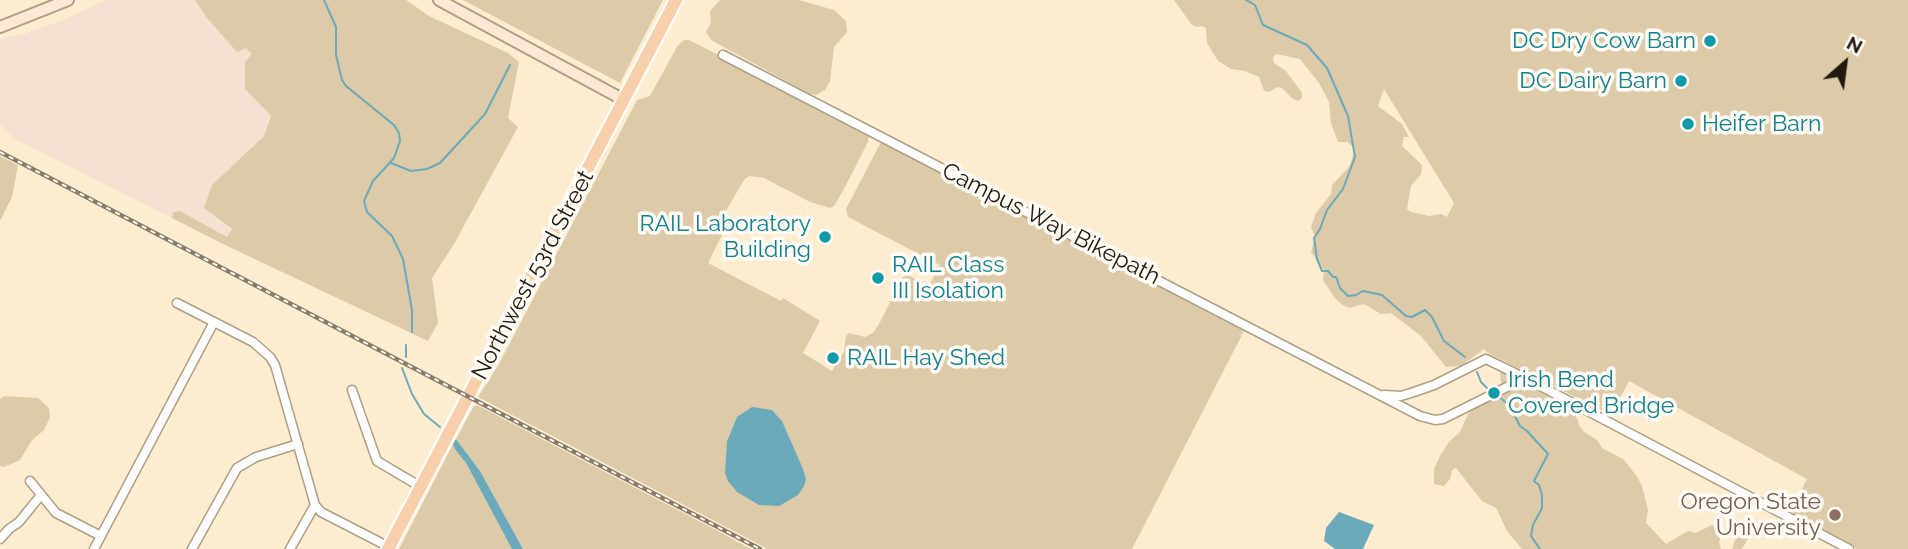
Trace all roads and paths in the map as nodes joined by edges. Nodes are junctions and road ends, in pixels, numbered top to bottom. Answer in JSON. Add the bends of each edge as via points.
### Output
{"nodes":[{"id":1,"x":68,"y":0,"type":"edge"},
{"id":2,"x":439,"y":0,"type":"edge"},
{"id":3,"x":676,"y":0,"type":"edge"},
{"id":4,"x":0,"y":27,"type":"edge"},
{"id":5,"x":723,"y":55,"type":"dead end"},
{"id":6,"x":624,"y":100,"type":"junction"},
{"id":7,"x":177,"y":303,"type":"dead end"},
{"id":8,"x":214,"y":322,"type":"junction"},
{"id":9,"x":1531,"y":381,"type":"junction"},
{"id":10,"x":352,"y":390,"type":"dead end"},
{"id":11,"x":1378,"y":393,"type":"junction"},
{"id":12,"x":298,"y":444,"type":"junction"},
{"id":13,"x":30,"y":481,"type":"dead end"},
{"id":14,"x":421,"y":487,"type":"junction"},
{"id":15,"x":41,"y":495,"type":"junction"},
{"id":16,"x":315,"y":505,"type":"junction"},
{"id":17,"x":101,"y":536,"type":"junction"},
{"id":18,"x":0,"y":539,"type":"edge"},
{"id":19,"x":389,"y":548,"type":"edge"},
{"id":20,"x":94,"y":549,"type":"edge"},
{"id":21,"x":192,"y":549,"type":"edge"},
{"id":22,"x":290,"y":549,"type":"edge"},
{"id":23,"x":1849,"y":549,"type":"edge"}],
"edges":[{"from":1,"to":4,"type":"main road"},
{"from":2,"to":6,"type":"main road"},
{"from":3,"to":6,"type":"main road","name":"Northwest 53rd Street"},
{"from":5,"to":11,"type":"street","name":"Campus Way Bikepath"},
{"from":6,"to":14,"type":"main road","name":"Northwest 53rd Street"},
{"from":7,"to":8,"type":"street"},
{"from":8,"to":12,"type":"street","via":[[253,342],[270,357]]},
{"from":8,"to":17,"type":"street"},
{"from":9,"to":11,"type":"street","name":"Campus Way Bikepath","via":[[1486,359],[1414,392],[1401,396]]},
{"from":9,"to":11,"type":"street","name":"Campus Way Bikepath","via":[[1503,388],[1453,416],[1435,420]]},
{"from":9,"to":23,"type":"street","name":"Campus Way Bikepath"},
{"from":10,"to":14,"type":"street","via":[[377,461]]},
{"from":12,"to":16,"type":"street"},
{"from":12,"to":21,"type":"street","via":[[237,468]]},
{"from":13,"to":15,"type":"street"},
{"from":14,"to":19,"type":"main road","name":"Northwest 53rd Street"},
{"from":15,"to":17,"type":"street","via":[[62,518]]},
{"from":15,"to":18,"type":"street"},
{"from":16,"to":19,"type":"street"},
{"from":16,"to":22,"type":"street"},
{"from":17,"to":20,"type":"street"}]}
